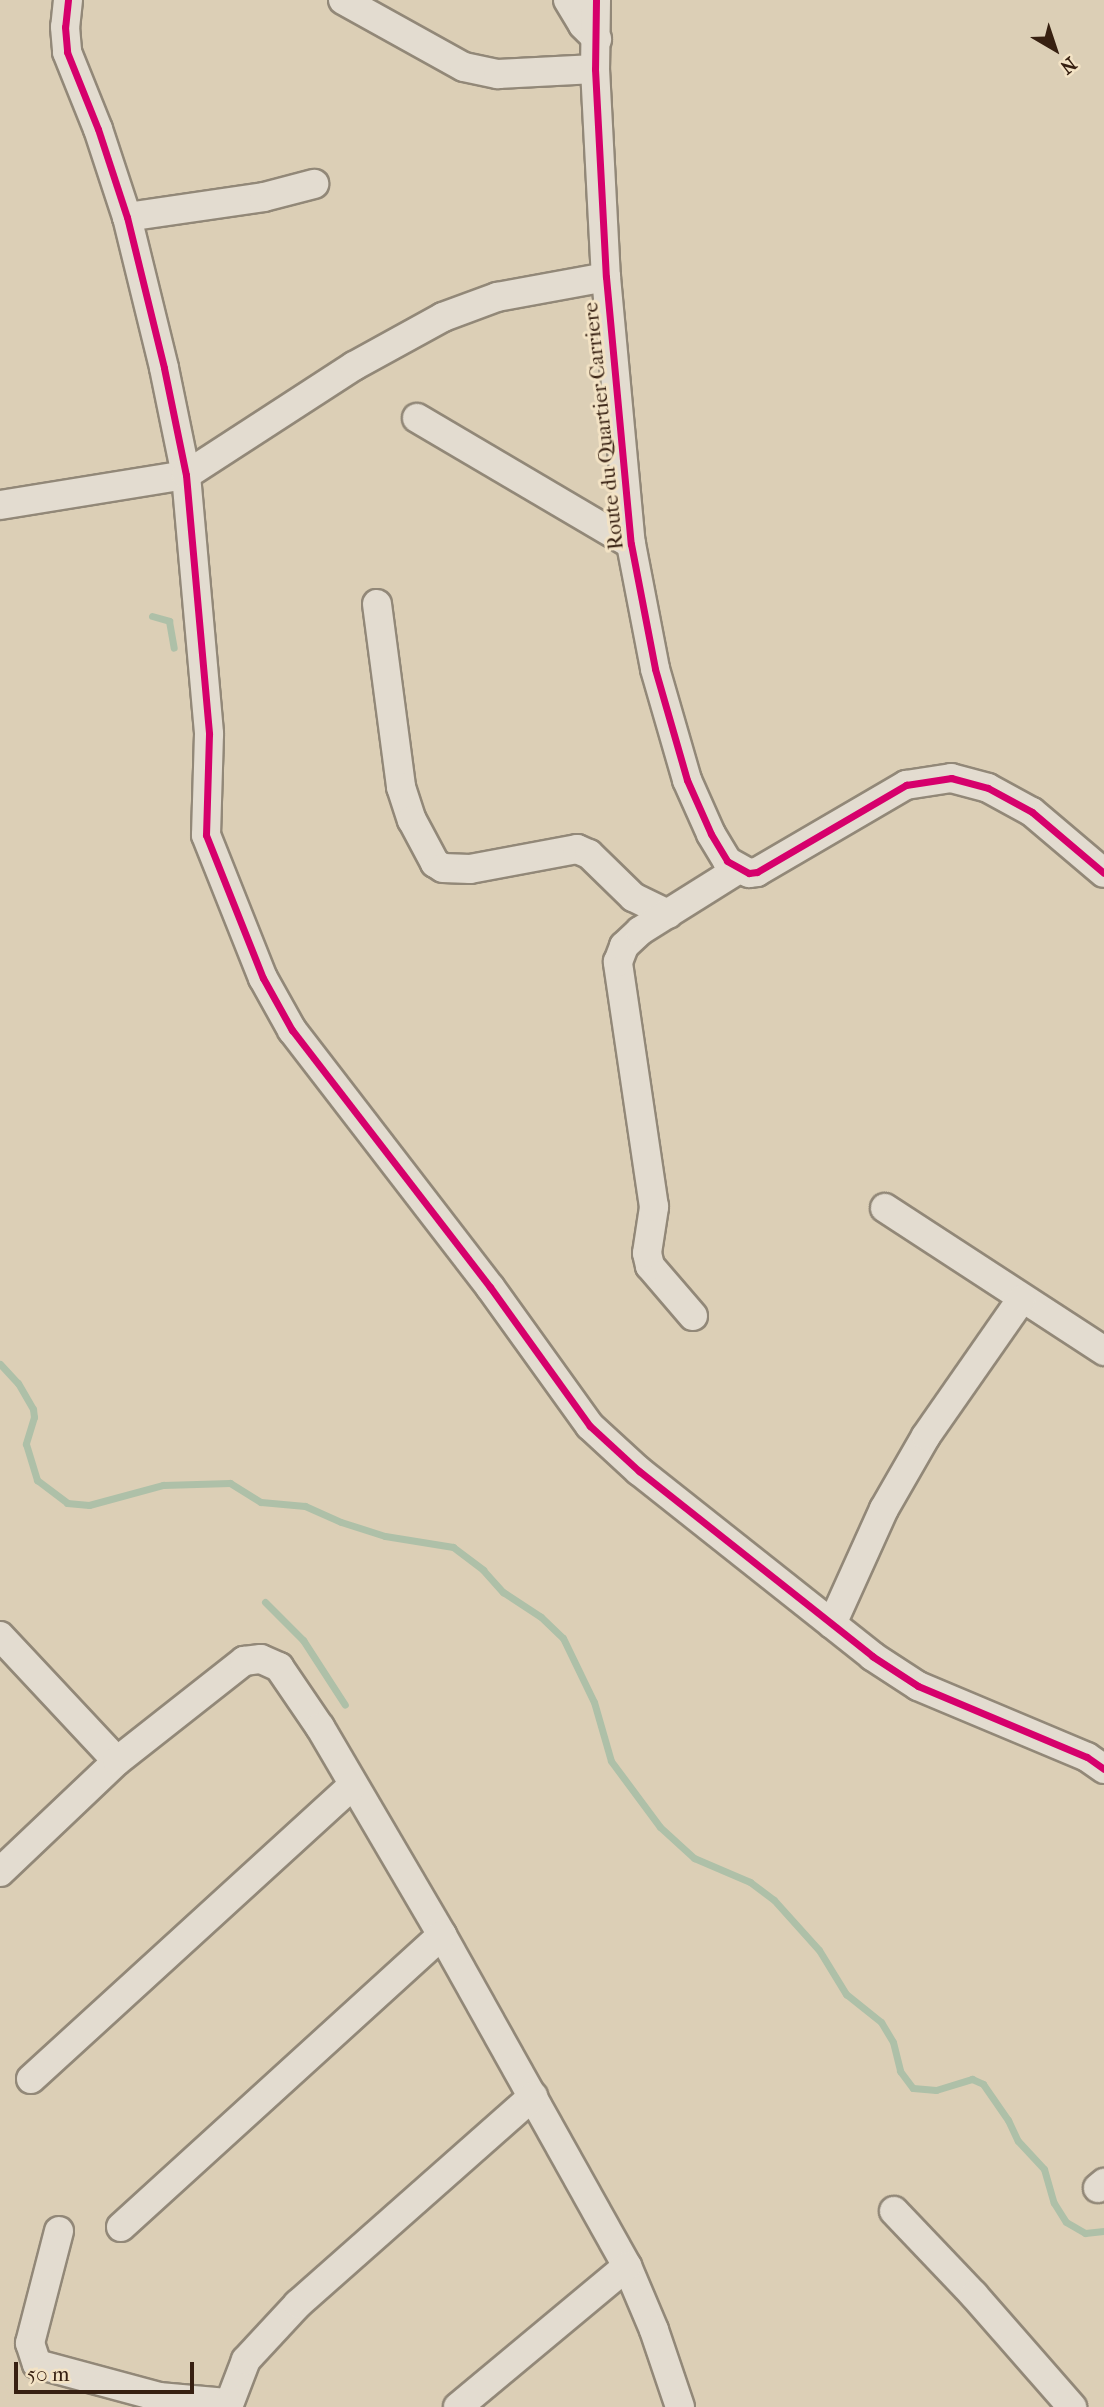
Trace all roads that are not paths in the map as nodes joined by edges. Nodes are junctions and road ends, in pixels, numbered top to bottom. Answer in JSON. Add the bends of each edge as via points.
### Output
{"nodes":[{"id":1,"x":68,"y":0,"type":"edge"},
{"id":2,"x":343,"y":0,"type":"edge"},
{"id":3,"x":568,"y":0,"type":"edge"},
{"id":4,"x":596,"y":0,"type":"edge"},
{"id":5,"x":597,"y":39,"type":"junction"},
{"id":6,"x":595,"y":69,"type":"junction"},
{"id":7,"x":314,"y":184,"type":"dead end"},
{"id":8,"x":127,"y":217,"type":"junction"},
{"id":9,"x":606,"y":277,"type":"junction"},
{"id":10,"x":417,"y":418,"type":"dead end"},
{"id":11,"x":186,"y":475,"type":"junction"},
{"id":12,"x":0,"y":505,"type":"edge"},
{"id":13,"x":631,"y":544,"type":"junction"},
{"id":14,"x":377,"y":604,"type":"dead end"},
{"id":15,"x":738,"y":869,"type":"junction"},
{"id":16,"x":1104,"y":873,"type":"edge"},
{"id":17,"x":668,"y":914,"type":"junction"},
{"id":18,"x":885,"y":1208,"type":"dead end"},
{"id":19,"x":1021,"y":1300,"type":"junction"},
{"id":20,"x":693,"y":1316,"type":"dead end"},
{"id":21,"x":1104,"y":1351,"type":"edge"},
{"id":22,"x":832,"y":1624,"type":"junction"},
{"id":23,"x":0,"y":1636,"type":"edge"},
{"id":24,"x":117,"y":1762,"type":"junction"},
{"id":25,"x":1104,"y":1769,"type":"edge"},
{"id":26,"x":353,"y":1785,"type":"junction"},
{"id":27,"x":0,"y":1872,"type":"edge"},
{"id":28,"x":442,"y":1935,"type":"junction"},
{"id":29,"x":31,"y":2079,"type":"dead end"},
{"id":30,"x":533,"y":2096,"type":"junction"},
{"id":31,"x":894,"y":2211,"type":"dead end"},
{"id":32,"x":121,"y":2227,"type":"dead end"},
{"id":33,"x":59,"y":2231,"type":"dead end"},
{"id":34,"x":628,"y":2266,"type":"junction"},
{"id":35,"x":228,"y":2405,"type":"edge"},
{"id":36,"x":458,"y":2407,"type":"edge"},
{"id":37,"x":680,"y":2407,"type":"edge"},
{"id":38,"x":1072,"y":2407,"type":"edge"}],
"edges":[{"from":1,"to":8,"type":"street","via":[[68,52]]},
{"from":2,"to":6,"type":"street","via":[[464,67],[498,74]]},
{"from":3,"to":5,"type":"street"},
{"from":4,"to":5,"type":"street","name":"Route du Quartier Carriere"},
{"from":5,"to":6,"type":"street","name":"Route du Quartier Carriere"},
{"from":6,"to":9,"type":"street","name":"Route du Quartier Carriere"},
{"from":7,"to":8,"type":"street","via":[[264,197]]},
{"from":8,"to":11,"type":"street"},
{"from":9,"to":11,"type":"street","via":[[498,298],[443,317],[354,366]]},
{"from":9,"to":13,"type":"street","name":"Route du Quartier Carriere"},
{"from":10,"to":13,"type":"street"},
{"from":11,"to":12,"type":"street"},
{"from":11,"to":22,"type":"street","via":[[209,734],[206,835],[264,978],[292,1030],[490,1287],[590,1426],[639,1471]]},
{"from":13,"to":15,"type":"street","name":"Route du Quartier Carriere","via":[[655,669],[687,780],[711,834],[727,861]]},
{"from":14,"to":17,"type":"street","via":[[401,787],[435,863],[470,869],[576,849],[589,854],[633,897]]},
{"from":15,"to":16,"type":"street","via":[[757,872],[906,785],[951,778],[988,788],[1032,812]]},
{"from":15,"to":17,"type":"street"},
{"from":17,"to":20,"type":"street","via":[[639,931],[624,946],[618,962],[654,1207],[647,1252],[650,1266]]},
{"from":18,"to":19,"type":"street"},
{"from":19,"to":21,"type":"street"},
{"from":19,"to":22,"type":"street","via":[[926,1436],[884,1508]]},
{"from":22,"to":25,"type":"street","via":[[918,1686],[1087,1757]]},
{"from":23,"to":24,"type":"street"},
{"from":24,"to":26,"type":"street","via":[[244,1661],[261,1659],[279,1667]]},
{"from":24,"to":27,"type":"street"},
{"from":26,"to":28,"type":"street"},
{"from":26,"to":29,"type":"street"},
{"from":28,"to":30,"type":"street"},
{"from":28,"to":32,"type":"street"},
{"from":30,"to":34,"type":"street"},
{"from":30,"to":35,"type":"street","via":[[298,2304],[246,2360]]},
{"from":31,"to":38,"type":"street"},
{"from":33,"to":35,"type":"street","via":[[30,2343],[37,2364],[159,2397]]},
{"from":34,"to":36,"type":"street"},
{"from":34,"to":37,"type":"street"}]}
